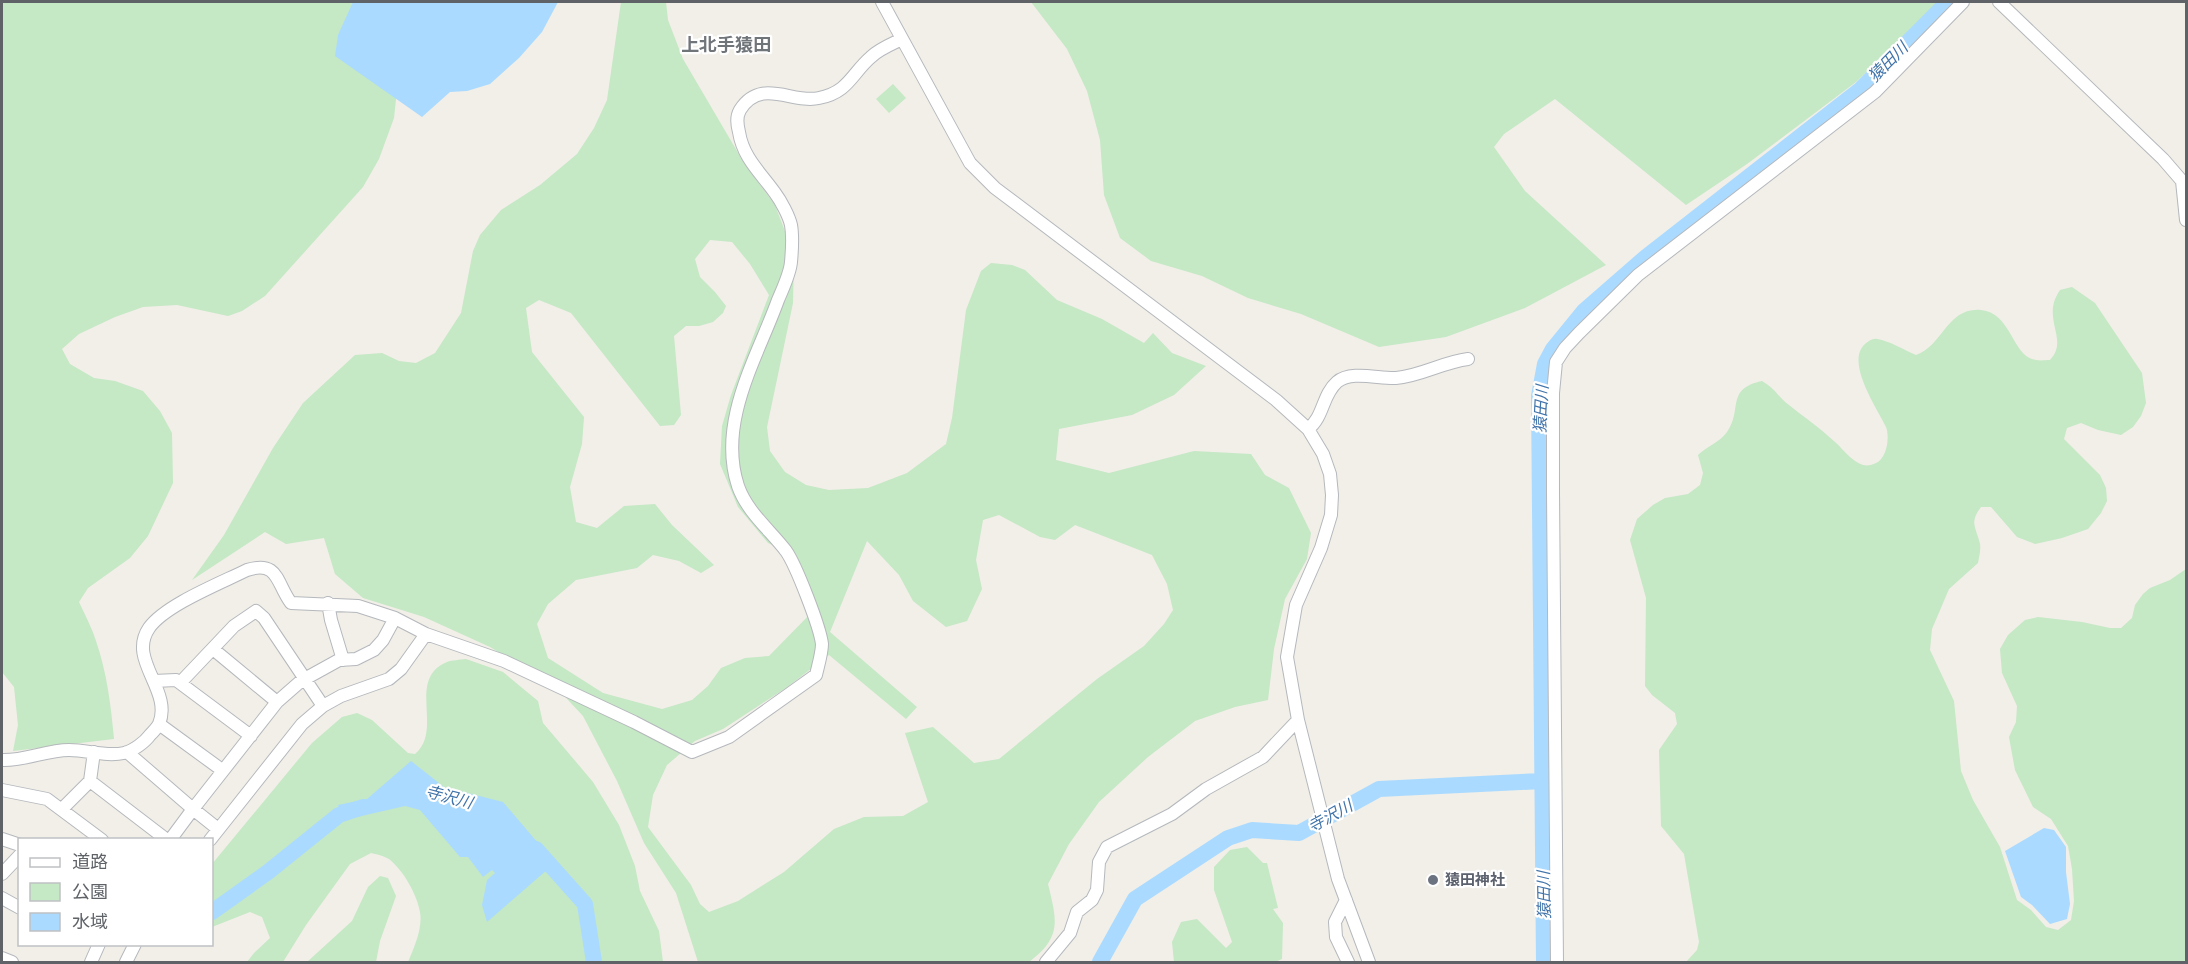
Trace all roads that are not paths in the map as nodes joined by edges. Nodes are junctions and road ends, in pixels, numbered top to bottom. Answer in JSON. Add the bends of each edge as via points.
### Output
{"nodes":[{"id":1,"x":882,"y":2,"type":"edge"},
{"id":2,"x":1963,"y":2,"type":"edge"},
{"id":3,"x":1999,"y":2,"type":"edge"},
{"id":4,"x":902,"y":39,"type":"junction"},
{"id":5,"x":2187,"y":220,"type":"edge"},
{"id":6,"x":1468,"y":359,"type":"dead end"},
{"id":7,"x":1308,"y":429,"type":"junction"},
{"id":8,"x":328,"y":603,"type":"junction"},
{"id":9,"x":395,"y":618,"type":"junction"},
{"id":10,"x":426,"y":634,"type":"junction"},
{"id":11,"x":213,"y":649,"type":"junction"},
{"id":12,"x":343,"y":660,"type":"junction"},
{"id":13,"x":305,"y":679,"type":"junction"},
{"id":14,"x":154,"y":681,"type":"junction"},
{"id":15,"x":180,"y":683,"type":"junction"},
{"id":16,"x":278,"y":702,"type":"junction"},
{"id":17,"x":323,"y":706,"type":"junction"},
{"id":18,"x":1298,"y":720,"type":"junction"},
{"id":19,"x":159,"y":724,"type":"junction"},
{"id":20,"x":251,"y":736,"type":"junction"},
{"id":21,"x":127,"y":752,"type":"junction"},
{"id":22,"x":94,"y":753,"type":"junction"},
{"id":23,"x":2,"y":760,"type":"edge"},
{"id":24,"x":222,"y":770,"type":"junction"},
{"id":25,"x":90,"y":781,"type":"junction"},
{"id":26,"x":2,"y":790,"type":"edge"},
{"id":27,"x":62,"y":809,"type":"junction"},
{"id":28,"x":193,"y":809,"type":"junction"},
{"id":29,"x":218,"y":829,"type":"junction"},
{"id":30,"x":99,"y":838,"type":"edge"},
{"id":31,"x":165,"y":838,"type":"edge"},
{"id":32,"x":170,"y":838,"type":"edge"},
{"id":33,"x":211,"y":838,"type":"edge"},
{"id":34,"x":2,"y":839,"type":"edge"},
{"id":35,"x":18,"y":843,"type":"edge"},
{"id":36,"x":18,"y":857,"type":"edge"},
{"id":37,"x":2,"y":874,"type":"edge"},
{"id":38,"x":2,"y":898,"type":"edge"},
{"id":39,"x":1346,"y":900,"type":"junction"},
{"id":40,"x":18,"y":907,"type":"edge"},
{"id":41,"x":94,"y":946,"type":"edge"},
{"id":42,"x":134,"y":946,"type":"edge"},
{"id":43,"x":2,"y":958,"type":"edge"},
{"id":44,"x":12,"y":963,"type":"edge"},
{"id":45,"x":92,"y":963,"type":"edge"},
{"id":46,"x":126,"y":963,"type":"edge"},
{"id":47,"x":1046,"y":963,"type":"edge"},
{"id":48,"x":1348,"y":963,"type":"edge"},
{"id":49,"x":1369,"y":963,"type":"edge"},
{"id":50,"x":1557,"y":963,"type":"edge"}],
"edges":[{"from":1,"to":4,"type":"street"},
{"from":2,"to":50,"type":"street","via":[[1875,92],[1638,275],[1565,348],[1556,362],[1553,492]]},
{"from":3,"to":5,"type":"street","via":[[2182,181]]},
{"from":4,"to":7,"type":"street","via":[[970,163],[995,188],[1276,400]]},
{"from":4,"to":10,"type":"street","via":[[871,56],[846,87],[819,98],[761,94],[740,110],[737,120],[741,144],[748,159],[777,194],[791,225],[792,242],[791,264],[738,401],[732,462],[739,488],[753,512],[786,551],[800,579],[822,644],[816,675],[729,737],[692,752],[504,661]]},
{"from":6,"to":7,"type":"street","via":[[1398,378],[1340,380],[1330,391],[1317,422]]},
{"from":7,"to":18,"type":"street","via":[[1323,454],[1332,495],[1322,548],[1296,605],[1290,636],[1287,657]]},
{"from":8,"to":9,"type":"street","via":[[358,606]]},
{"from":8,"to":12,"type":"street"},
{"from":8,"to":14,"type":"street","via":[[291,603],[270,569],[260,566],[247,570],[168,610],[150,627],[144,638],[143,655]]},
{"from":9,"to":10,"type":"street"},
{"from":9,"to":12,"type":"street","via":[[374,650],[356,659]]},
{"from":10,"to":17,"type":"street","via":[[389,679]]},
{"from":11,"to":13,"type":"street","via":[[234,626],[256,611]]},
{"from":11,"to":15,"type":"street"},
{"from":11,"to":16,"type":"street"},
{"from":12,"to":13,"type":"street"},
{"from":13,"to":16,"type":"street"},
{"from":13,"to":17,"type":"street"},
{"from":14,"to":15,"type":"street"},
{"from":14,"to":19,"type":"street","via":[[161,703]]},
{"from":15,"to":20,"type":"street"},
{"from":16,"to":20,"type":"street"},
{"from":17,"to":29,"type":"street","via":[[302,724]]},
{"from":18,"to":39,"type":"street"},
{"from":18,"to":47,"type":"street","via":[[1263,757],[1206,789],[1172,814],[1107,847],[1099,862],[1097,890],[1092,900],[1077,912],[1070,933]]},
{"from":19,"to":21,"type":"street","via":[[147,740]]},
{"from":19,"to":24,"type":"street"},
{"from":20,"to":24,"type":"street"},
{"from":21,"to":22,"type":"street"},
{"from":21,"to":28,"type":"street"},
{"from":22,"to":23,"type":"street","via":[[68,750]]},
{"from":22,"to":25,"type":"street"},
{"from":24,"to":28,"type":"street"},
{"from":25,"to":27,"type":"street"},
{"from":25,"to":31,"type":"street"},
{"from":26,"to":27,"type":"street","via":[[47,799]]},
{"from":27,"to":30,"type":"street"},
{"from":28,"to":29,"type":"street"},
{"from":28,"to":32,"type":"street"},
{"from":29,"to":33,"type":"street"},
{"from":34,"to":35,"type":"street"},
{"from":36,"to":37,"type":"street"},
{"from":38,"to":40,"type":"street"},
{"from":39,"to":48,"type":"street","via":[[1335,922],[1336,937]]},
{"from":39,"to":49,"type":"street"},
{"from":41,"to":45,"type":"street"},
{"from":42,"to":46,"type":"street"},
{"from":43,"to":44,"type":"street"}]}
